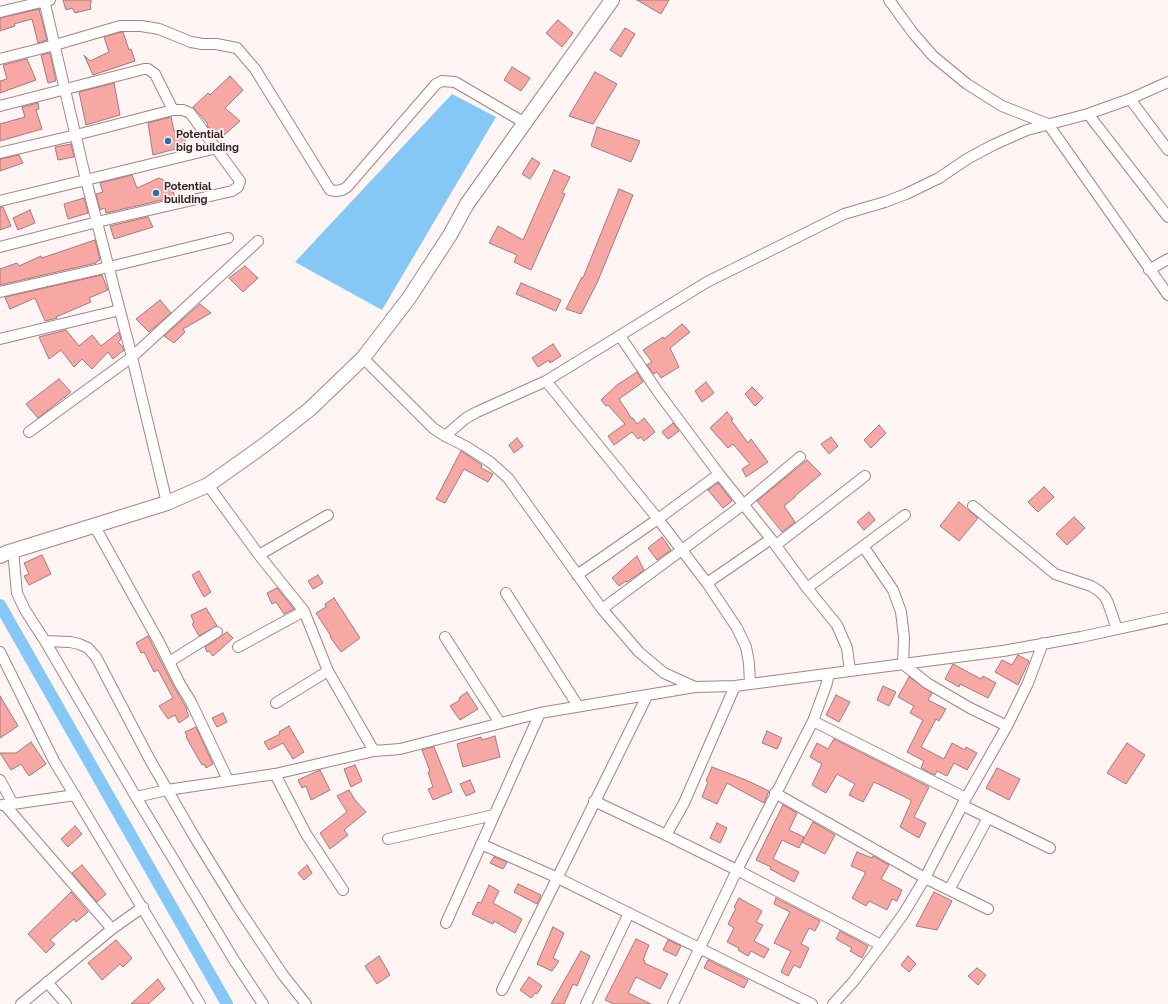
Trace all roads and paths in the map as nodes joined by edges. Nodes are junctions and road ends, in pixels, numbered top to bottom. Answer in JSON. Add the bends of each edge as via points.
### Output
{"nodes":[{"id":1,"x":612,"y":0,"type":"edge"},
{"id":2,"x":889,"y":0,"type":"edge"},
{"id":3,"x":46,"y":1,"type":"edge"},
{"id":4,"x":0,"y":12,"type":"edge"},
{"id":5,"x":55,"y":45,"type":"junction"},
{"id":6,"x":0,"y":58,"type":"edge"},
{"id":7,"x":1168,"y":82,"type":"edge"},
{"id":8,"x":65,"y":90,"type":"junction"},
{"id":9,"x":1130,"y":99,"type":"junction"},
{"id":10,"x":0,"y":106,"type":"edge"},
{"id":11,"x":173,"y":110,"type":"junction"},
{"id":12,"x":1088,"y":114,"type":"junction"},
{"id":13,"x":525,"y":123,"type":"junction"},
{"id":14,"x":1048,"y":124,"type":"junction"},
{"id":15,"x":76,"y":135,"type":"junction"},
{"id":16,"x":217,"y":148,"type":"junction"},
{"id":17,"x":1168,"y":150,"type":"edge"},
{"id":18,"x":0,"y":153,"type":"edge"},
{"id":19,"x":86,"y":180,"type":"junction"},
{"id":20,"x":0,"y":201,"type":"edge"},
{"id":21,"x":1168,"y":217,"type":"edge"},
{"id":22,"x":97,"y":222,"type":"junction"},
{"id":23,"x":228,"y":238,"type":"dead end"},
{"id":24,"x":258,"y":241,"type":"dead end"},
{"id":25,"x":0,"y":247,"type":"edge"},
{"id":26,"x":1168,"y":259,"type":"edge"},
{"id":27,"x":109,"y":268,"type":"junction"},
{"id":28,"x":1149,"y":270,"type":"junction"},
{"id":29,"x":0,"y":292,"type":"edge"},
{"id":30,"x":1168,"y":295,"type":"edge"},
{"id":31,"x":120,"y":310,"type":"junction"},
{"id":32,"x":620,"y":336,"type":"junction"},
{"id":33,"x":0,"y":339,"type":"edge"},
{"id":34,"x":132,"y":357,"type":"junction"},
{"id":35,"x":363,"y":358,"type":"junction"},
{"id":36,"x":546,"y":381,"type":"junction"},
{"id":37,"x":29,"y":432,"type":"dead end"},
{"id":38,"x":445,"y":436,"type":"junction"},
{"id":39,"x":800,"y":457,"type":"dead end"},
{"id":40,"x":719,"y":474,"type":"junction"},
{"id":41,"x":864,"y":476,"type":"dead end"},
{"id":42,"x":208,"y":485,"type":"junction"},
{"id":43,"x":167,"y":503,"type":"junction"},
{"id":44,"x":744,"y":504,"type":"junction"},
{"id":45,"x":973,"y":506,"type":"dead end"},
{"id":46,"x":328,"y":515,"type":"dead end"},
{"id":47,"x":905,"y":515,"type":"dead end"},
{"id":48,"x":658,"y":519,"type":"junction"},
{"id":49,"x":94,"y":525,"type":"junction"},
{"id":50,"x":774,"y":542,"type":"junction"},
{"id":51,"x":863,"y":546,"type":"junction"},
{"id":52,"x":683,"y":550,"type":"junction"},
{"id":53,"x":6,"y":553,"type":"edge"},
{"id":54,"x":259,"y":555,"type":"junction"},
{"id":55,"x":577,"y":575,"type":"junction"},
{"id":56,"x":707,"y":583,"type":"junction"},
{"id":57,"x":807,"y":588,"type":"junction"},
{"id":58,"x":506,"y":593,"type":"dead end"},
{"id":59,"x":602,"y":609,"type":"junction"},
{"id":60,"x":304,"y":611,"type":"junction"},
{"id":61,"x":1168,"y":618,"type":"edge"},
{"id":62,"x":1117,"y":629,"type":"junction"},
{"id":63,"x":217,"y":632,"type":"dead end"},
{"id":64,"x":445,"y":637,"type":"dead end"},
{"id":65,"x":45,"y":641,"type":"junction"},
{"id":66,"x":1043,"y":643,"type":"junction"},
{"id":67,"x":238,"y":647,"type":"dead end"},
{"id":68,"x":0,"y":652,"type":"edge"},
{"id":69,"x":169,"y":662,"type":"junction"},
{"id":70,"x":903,"y":664,"type":"junction"},
{"id":71,"x":328,"y":671,"type":"junction"},
{"id":72,"x":850,"y":671,"type":"junction"},
{"id":73,"x":829,"y":674,"type":"junction"},
{"id":74,"x":750,"y":684,"type":"junction"},
{"id":75,"x":735,"y":686,"type":"junction"},
{"id":76,"x":695,"y":687,"type":"junction"},
{"id":77,"x":647,"y":696,"type":"junction"},
{"id":78,"x":276,"y":703,"type":"dead end"},
{"id":79,"x":578,"y":706,"type":"junction"},
{"id":80,"x":540,"y":713,"type":"junction"},
{"id":81,"x":813,"y":721,"type":"junction"},
{"id":82,"x":500,"y":723,"type":"junction"},
{"id":83,"x":1007,"y":726,"type":"junction"},
{"id":84,"x":374,"y":751,"type":"junction"},
{"id":85,"x":275,"y":774,"type":"junction"},
{"id":86,"x":0,"y":780,"type":"edge"},
{"id":87,"x":228,"y":780,"type":"junction"},
{"id":88,"x":167,"y":790,"type":"junction"},
{"id":89,"x":775,"y":793,"type":"junction"},
{"id":90,"x":75,"y":795,"type":"junction"},
{"id":91,"x":136,"y":797,"type":"junction"},
{"id":92,"x":594,"y":801,"type":"junction"},
{"id":93,"x":964,"y":802,"type":"junction"},
{"id":94,"x":6,"y":805,"type":"edge"},
{"id":95,"x":494,"y":815,"type":"junction"},
{"id":96,"x":988,"y":818,"type":"junction"},
{"id":97,"x":666,"y":836,"type":"junction"},
{"id":98,"x":388,"y":839,"type":"dead end"},
{"id":99,"x":482,"y":844,"type":"junction"},
{"id":100,"x":1050,"y":848,"type":"dead end"},
{"id":101,"x":737,"y":870,"type":"junction"},
{"id":102,"x":558,"y":878,"type":"junction"},
{"id":103,"x":925,"y":878,"type":"junction"},
{"id":104,"x":343,"y":890,"type":"dead end"},
{"id":105,"x":949,"y":890,"type":"junction"},
{"id":106,"x":142,"y":907,"type":"junction"},
{"id":107,"x":988,"y":909,"type":"dead end"},
{"id":108,"x":629,"y":913,"type":"junction"},
{"id":109,"x":446,"y":923,"type":"dead end"},
{"id":110,"x":112,"y":929,"type":"junction"},
{"id":111,"x":882,"y":945,"type":"junction"},
{"id":112,"x":701,"y":948,"type":"junction"},
{"id":113,"x":47,"y":982,"type":"junction"},
{"id":114,"x":502,"y":990,"type":"dead end"},
{"id":115,"x":195,"y":1002,"type":"edge"},
{"id":116,"x":21,"y":1004,"type":"edge"},
{"id":117,"x":66,"y":1004,"type":"edge"},
{"id":118,"x":262,"y":1004,"type":"edge"},
{"id":119,"x":306,"y":1004,"type":"edge"},
{"id":120,"x":586,"y":1004,"type":"edge"},
{"id":121,"x":673,"y":1004,"type":"edge"},
{"id":122,"x":812,"y":1004,"type":"edge"},
{"id":123,"x":832,"y":1004,"type":"edge"}],
"edges":[{"from":1,"to":13,"type":"main road"},
{"from":2,"to":14,"type":"street","via":[[933,56],[967,84],[1002,106]]},
{"from":3,"to":4,"type":"street"},
{"from":3,"to":5,"type":"street"},
{"from":5,"to":6,"type":"street"},
{"from":5,"to":8,"type":"street"},
{"from":5,"to":13,"type":"street","via":[[120,26],[141,26],[159,29],[196,43],[236,48],[255,69],[330,190],[336,191],[347,187],[436,84],[442,81],[455,82]]},
{"from":7,"to":9,"type":"street"},
{"from":8,"to":10,"type":"street"},
{"from":8,"to":11,"type":"street","via":[[148,69],[155,74]]},
{"from":8,"to":15,"type":"street"},
{"from":9,"to":12,"type":"street"},
{"from":9,"to":17,"type":"street"},
{"from":11,"to":15,"type":"street"},
{"from":11,"to":16,"type":"street","via":[[190,113]]},
{"from":12,"to":14,"type":"street"},
{"from":12,"to":21,"type":"street"},
{"from":13,"to":35,"type":"main road","via":[[468,204],[409,298]]},
{"from":14,"to":28,"type":"street"},
{"from":14,"to":32,"type":"street","via":[[992,144],[938,178],[906,194],[830,220],[707,282]]},
{"from":15,"to":18,"type":"street"},
{"from":15,"to":19,"type":"street"},
{"from":16,"to":19,"type":"street"},
{"from":16,"to":22,"type":"street","via":[[240,181],[232,192]]},
{"from":19,"to":20,"type":"street"},
{"from":19,"to":22,"type":"street"},
{"from":22,"to":25,"type":"street"},
{"from":22,"to":27,"type":"street"},
{"from":23,"to":27,"type":"street"},
{"from":24,"to":34,"type":"street"},
{"from":26,"to":28,"type":"street"},
{"from":27,"to":29,"type":"street"},
{"from":27,"to":31,"type":"street"},
{"from":28,"to":30,"type":"street"},
{"from":31,"to":33,"type":"street"},
{"from":31,"to":34,"type":"street"},
{"from":32,"to":36,"type":"street"},
{"from":32,"to":40,"type":"street"},
{"from":34,"to":37,"type":"street"},
{"from":34,"to":43,"type":"street"},
{"from":35,"to":38,"type":"street","via":[[419,415]]},
{"from":35,"to":42,"type":"main road","via":[[310,409]]},
{"from":36,"to":38,"type":"street","via":[[477,412]]},
{"from":36,"to":48,"type":"street"},
{"from":38,"to":55,"type":"street","via":[[490,462],[508,478]]},
{"from":39,"to":44,"type":"street"},
{"from":40,"to":44,"type":"street"},
{"from":40,"to":48,"type":"street"},
{"from":41,"to":50,"type":"street"},
{"from":42,"to":43,"type":"main road"},
{"from":42,"to":54,"type":"street"},
{"from":43,"to":49,"type":"main road"},
{"from":44,"to":50,"type":"street"},
{"from":44,"to":52,"type":"street"},
{"from":45,"to":62,"type":"street","via":[[1055,574],[1099,591],[1108,603]]},
{"from":46,"to":54,"type":"street"},
{"from":47,"to":51,"type":"street"},
{"from":48,"to":52,"type":"street"},
{"from":48,"to":55,"type":"street"},
{"from":49,"to":53,"type":"main road"},
{"from":49,"to":69,"type":"street"},
{"from":50,"to":56,"type":"street"},
{"from":50,"to":57,"type":"street"},
{"from":51,"to":57,"type":"street"},
{"from":51,"to":70,"type":"street","via":[[893,590],[901,612],[904,637]]},
{"from":52,"to":56,"type":"street"},
{"from":52,"to":59,"type":"street"},
{"from":53,"to":65,"type":"street","via":[[17,593]]},
{"from":54,"to":60,"type":"street"},
{"from":55,"to":59,"type":"street"},
{"from":56,"to":74,"type":"street","via":[[737,628],[746,647],[750,664]]},
{"from":57,"to":72,"type":"street","via":[[837,625],[847,648]]},
{"from":58,"to":79,"type":"street"},
{"from":59,"to":76,"type":"street","via":[[652,664]]},
{"from":60,"to":67,"type":"street"},
{"from":60,"to":71,"type":"street"},
{"from":61,"to":62,"type":"street"},
{"from":62,"to":66,"type":"street"},
{"from":63,"to":69,"type":"street"},
{"from":64,"to":82,"type":"street"},
{"from":65,"to":88,"type":"street","via":[[79,644],[88,648],[96,657]]},
{"from":65,"to":91,"type":"street"},
{"from":66,"to":70,"type":"street"},
{"from":66,"to":83,"type":"street","via":[[1028,683]]},
{"from":68,"to":90,"type":"street","via":[[54,761]]},
{"from":69,"to":87,"type":"street"},
{"from":70,"to":72,"type":"street"},
{"from":70,"to":83,"type":"street","via":[[927,683]]},
{"from":71,"to":78,"type":"street"},
{"from":71,"to":84,"type":"street"},
{"from":72,"to":73,"type":"street"},
{"from":73,"to":74,"type":"street"},
{"from":73,"to":81,"type":"street"},
{"from":74,"to":75,"type":"street"},
{"from":75,"to":76,"type":"street"},
{"from":75,"to":97,"type":"street","via":[[684,803]]},
{"from":76,"to":77,"type":"street"},
{"from":77,"to":79,"type":"street"},
{"from":77,"to":92,"type":"street"},
{"from":79,"to":80,"type":"street"},
{"from":80,"to":82,"type":"street"},
{"from":80,"to":95,"type":"street"},
{"from":81,"to":89,"type":"street"},
{"from":81,"to":93,"type":"street"},
{"from":82,"to":84,"type":"street","via":[[400,749]]},
{"from":83,"to":93,"type":"street"},
{"from":84,"to":85,"type":"street"},
{"from":85,"to":87,"type":"street"},
{"from":85,"to":104,"type":"street","via":[[306,834]]},
{"from":86,"to":94,"type":"street"},
{"from":87,"to":88,"type":"street"},
{"from":88,"to":91,"type":"street"},
{"from":88,"to":119,"type":"street","via":[[237,906],[283,975]]},
{"from":89,"to":101,"type":"street"},
{"from":89,"to":103,"type":"street"},
{"from":90,"to":94,"type":"street"},
{"from":90,"to":106,"type":"street"},
{"from":91,"to":118,"type":"street"},
{"from":92,"to":97,"type":"street"},
{"from":92,"to":102,"type":"street"},
{"from":93,"to":96,"type":"street"},
{"from":93,"to":103,"type":"street"},
{"from":94,"to":110,"type":"street"},
{"from":95,"to":98,"type":"street"},
{"from":95,"to":99,"type":"street"},
{"from":96,"to":100,"type":"street"},
{"from":96,"to":105,"type":"street"},
{"from":97,"to":101,"type":"street"},
{"from":99,"to":102,"type":"street"},
{"from":99,"to":109,"type":"street"},
{"from":101,"to":111,"type":"street"},
{"from":101,"to":112,"type":"street"},
{"from":102,"to":108,"type":"street"},
{"from":102,"to":114,"type":"street"},
{"from":103,"to":105,"type":"street"},
{"from":103,"to":111,"type":"street"},
{"from":105,"to":107,"type":"street"},
{"from":106,"to":110,"type":"street"},
{"from":106,"to":115,"type":"street","via":[[167,947]]},
{"from":108,"to":112,"type":"street"},
{"from":108,"to":120,"type":"street"},
{"from":110,"to":113,"type":"street"},
{"from":111,"to":123,"type":"street"},
{"from":112,"to":121,"type":"street"},
{"from":112,"to":122,"type":"street"},
{"from":113,"to":116,"type":"street"},
{"from":113,"to":117,"type":"street"}]}
